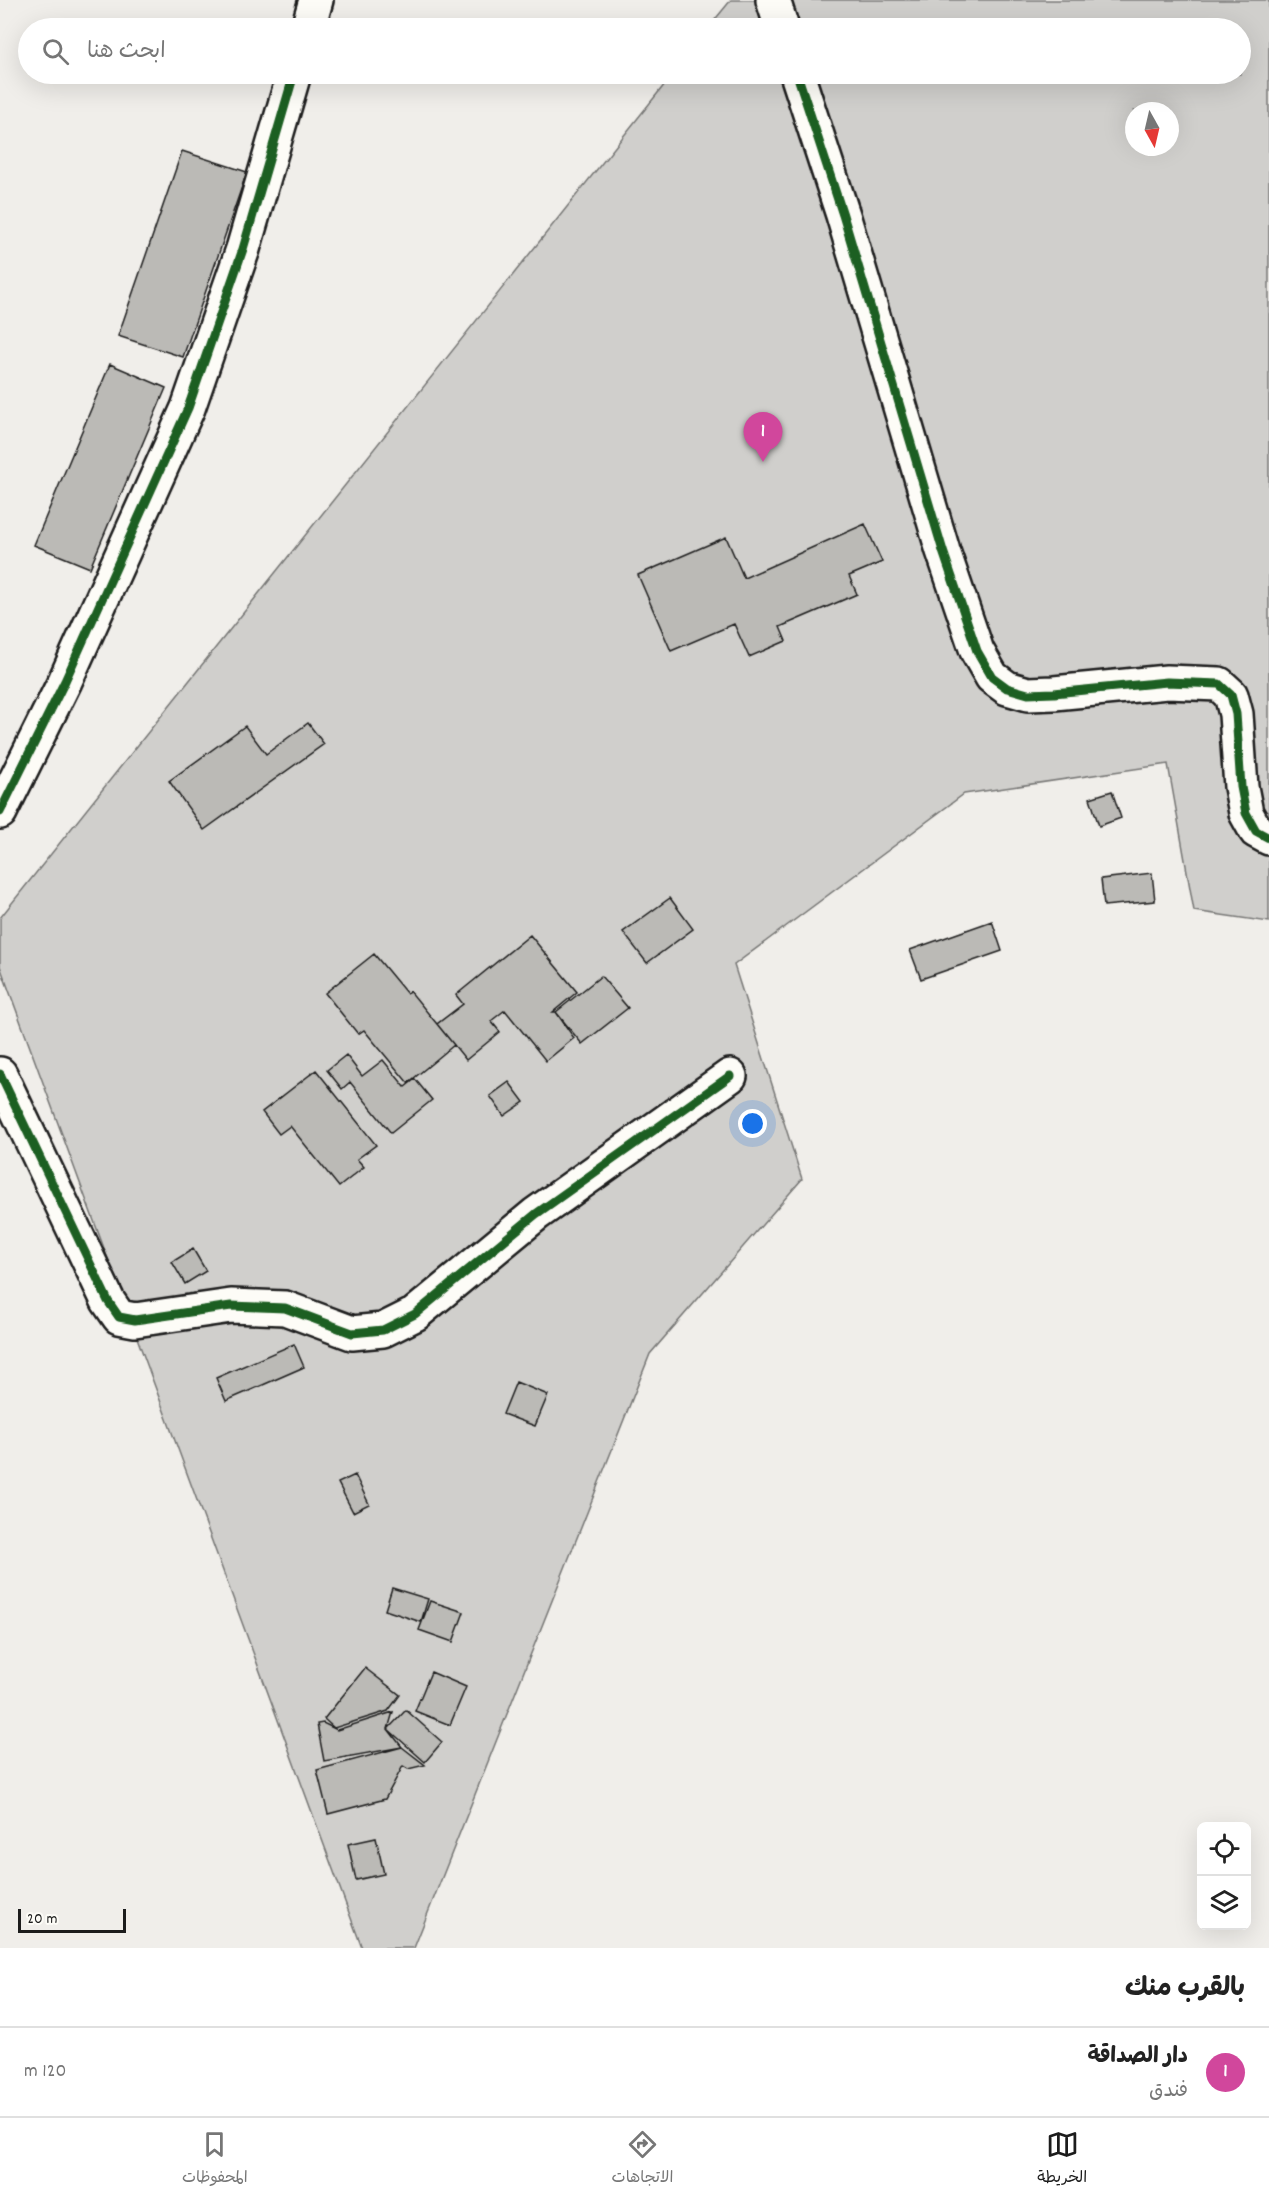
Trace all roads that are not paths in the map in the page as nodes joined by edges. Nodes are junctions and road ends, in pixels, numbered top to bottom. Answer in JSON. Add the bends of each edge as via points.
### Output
{"nodes":[{"id":1,"x":316,"y":0,"type":"edge"},
{"id":2,"x":772,"y":0,"type":"edge"},
{"id":3,"x":311,"y":18,"type":"edge"},
{"id":4,"x":778,"y":18,"type":"edge"},
{"id":5,"x":291,"y":84,"type":"edge"},
{"id":6,"x":799,"y":84,"type":"edge"},
{"id":7,"x":0,"y":812,"type":"edge"},
{"id":8,"x":1269,"y":837,"type":"edge"},
{"id":9,"x":0,"y":1074,"type":"edge"},
{"id":10,"x":730,"y":1076,"type":"dead end"}],
"edges":[{"from":1,"to":3,"type":"street"},
{"from":2,"to":4,"type":"street"},
{"from":5,"to":7,"type":"street","via":[[243,249],[188,408],[65,681]]},
{"from":6,"to":8,"type":"street","via":[[843,215],[943,551],[976,651],[992,677],[1007,688],[1028,694],[1167,682],[1219,684],[1232,695],[1236,714],[1246,813],[1256,831]]},
{"from":9,"to":10,"type":"street","via":[[119,1317],[135,1320],[231,1306],[285,1308],[352,1333],[383,1330],[415,1314],[536,1214]]}]}
